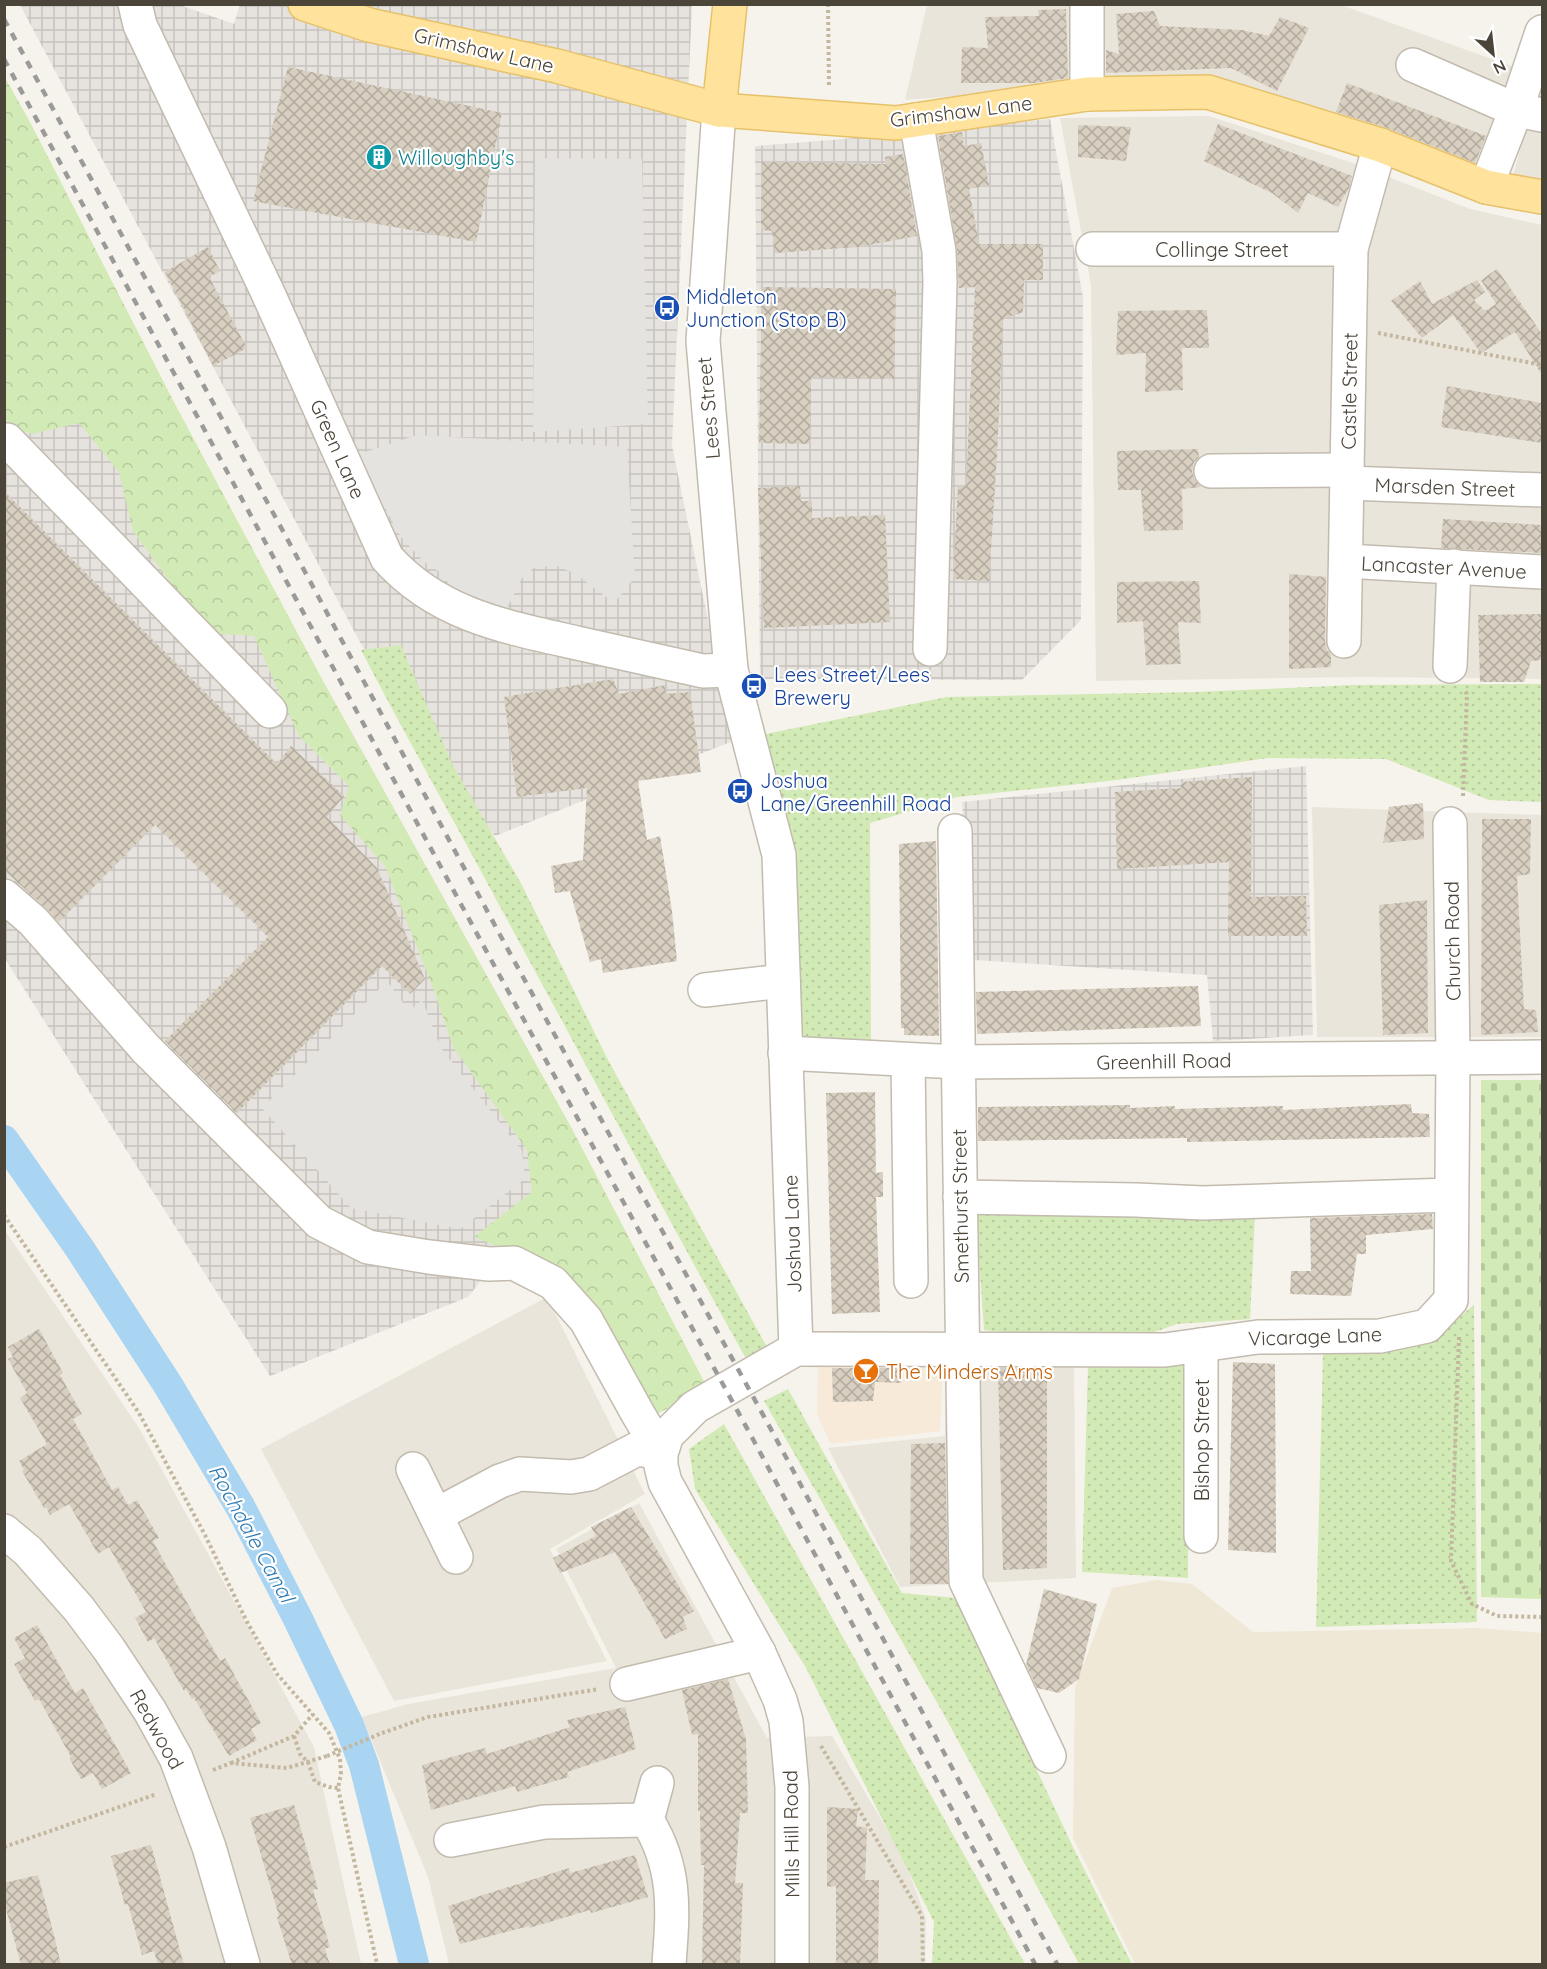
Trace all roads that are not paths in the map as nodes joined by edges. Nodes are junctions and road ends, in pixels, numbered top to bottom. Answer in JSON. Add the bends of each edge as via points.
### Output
{"nodes":[{"id":1,"x":135,"y":4,"type":"edge"},
{"id":2,"x":305,"y":4,"type":"edge"},
{"id":3,"x":730,"y":4,"type":"edge"},
{"id":4,"x":1087,"y":4,"type":"edge"},
{"id":5,"x":1542,"y":32,"type":"edge"},
{"id":6,"x":1413,"y":65,"type":"dead end"},
{"id":7,"x":1087,"y":94,"type":"junction"},
{"id":8,"x":719,"y":110,"type":"junction"},
{"id":9,"x":1529,"y":112,"type":"edge"},
{"id":10,"x":916,"y":120,"type":"junction"},
{"id":11,"x":1380,"y":146,"type":"junction"},
{"id":12,"x":1486,"y":187,"type":"junction"},
{"id":13,"x":1542,"y":197,"type":"edge"},
{"id":14,"x":1093,"y":249,"type":"dead end"},
{"id":15,"x":1351,"y":249,"type":"junction"},
{"id":16,"x":4,"y":441,"type":"edge"},
{"id":17,"x":1212,"y":471,"type":"dead end"},
{"id":18,"x":1347,"y":477,"type":"junction"},
{"id":19,"x":1542,"y":490,"type":"edge"},
{"id":20,"x":1346,"y":561,"type":"junction"},
{"id":21,"x":1454,"y":566,"type":"junction"},
{"id":22,"x":1542,"y":572,"type":"edge"},
{"id":23,"x":1344,"y":641,"type":"dead end"},
{"id":24,"x":930,"y":649,"type":"dead end"},
{"id":25,"x":1450,"y":666,"type":"dead end"},
{"id":26,"x":731,"y":670,"type":"junction"},
{"id":27,"x":270,"y":711,"type":"dead end"},
{"id":28,"x":1457,"y":812,"type":"road end"},
{"id":29,"x":955,"y":831,"type":"dead end"},
{"id":30,"x":4,"y":897,"type":"edge"},
{"id":31,"x":783,"y":981,"type":"junction"},
{"id":32,"x":705,"y":990,"type":"dead end"},
{"id":33,"x":785,"y":1053,"type":"junction"},
{"id":34,"x":1542,"y":1057,"type":"edge"},
{"id":35,"x":1453,"y":1058,"type":"junction"},
{"id":36,"x":908,"y":1060,"type":"junction"},
{"id":37,"x":958,"y":1062,"type":"junction"},
{"id":38,"x":1451,"y":1195,"type":"junction"},
{"id":39,"x":960,"y":1197,"type":"junction"},
{"id":40,"x":911,"y":1281,"type":"dead end"},
{"id":41,"x":1201,"y":1345,"type":"junction"},
{"id":42,"x":796,"y":1349,"type":"junction"},
{"id":43,"x":962,"y":1350,"type":"junction"},
{"id":44,"x":662,"y":1450,"type":"junction"},
{"id":45,"x":413,"y":1469,"type":"dead end"},
{"id":46,"x":435,"y":1515,"type":"junction"},
{"id":47,"x":4,"y":1531,"type":"edge"},
{"id":48,"x":1201,"y":1536,"type":"dead end"},
{"id":49,"x":456,"y":1557,"type":"dead end"},
{"id":50,"x":759,"y":1653,"type":"junction"},
{"id":51,"x":627,"y":1684,"type":"road end"},
{"id":52,"x":1049,"y":1756,"type":"dead end"},
{"id":53,"x":657,"y":1783,"type":"dead end"},
{"id":54,"x":647,"y":1820,"type":"junction"},
{"id":55,"x":451,"y":1840,"type":"dead end"},
{"id":56,"x":243,"y":1965,"type":"edge"},
{"id":57,"x":669,"y":1965,"type":"edge"},
{"id":58,"x":792,"y":1965,"type":"edge"}],
"edges":[{"from":1,"to":26,"type":"street","name":"Green Lane","via":[[140,25],[267,291],[387,558],[404,577],[468,615],[519,630],[703,671]]},
{"from":2,"to":8,"type":"main road","name":"Grimshaw Lane","via":[[369,25],[557,66]]},
{"from":3,"to":8,"type":"main road"},
{"from":4,"to":7,"type":"street"},
{"from":5,"to":9,"type":"street"},
{"from":6,"to":9,"type":"street"},
{"from":7,"to":10,"type":"main road","name":"Grimshaw Lane"},
{"from":7,"to":11,"type":"main road","name":"Grimshaw Lane","via":[[1208,92]]},
{"from":8,"to":10,"type":"main road","name":"Grimshaw Lane","via":[[896,123]]},
{"from":8,"to":26,"type":"street","name":"Lees Street","via":[[703,341]]},
{"from":9,"to":12,"type":"street"},
{"from":10,"to":24,"type":"street","via":[[939,250],[940,283]]},
{"from":11,"to":12,"type":"main road","name":"Grimshaw Lane"},
{"from":11,"to":15,"type":"street","name":"Castle Street"},
{"from":12,"to":13,"type":"main road","name":"Grimshaw Lane"},
{"from":14,"to":15,"type":"street","name":"Collinge Street"},
{"from":15,"to":18,"type":"street","name":"Castle Street"},
{"from":16,"to":27,"type":"street"},
{"from":17,"to":18,"type":"street","name":"Marsden Street"},
{"from":18,"to":19,"type":"street","name":"Marsden Street"},
{"from":18,"to":20,"type":"street","name":"Castle Street"},
{"from":20,"to":21,"type":"street","name":"Lancaster Avenue"},
{"from":20,"to":23,"type":"street","name":"Castle Street"},
{"from":21,"to":22,"type":"street","name":"Lancaster Avenue"},
{"from":21,"to":25,"type":"street"},
{"from":26,"to":31,"type":"street","name":"Joshua Lane","via":[[779,855]]},
{"from":28,"to":35,"type":"street","name":"Church Road"},
{"from":29,"to":37,"type":"street","name":"Smethurst Street"},
{"from":30,"to":44,"type":"street","via":[[33,921],[146,1050],[319,1222],[368,1247],[489,1264],[514,1263],[553,1283],[586,1320]]},
{"from":31,"to":32,"type":"street"},
{"from":31,"to":33,"type":"street","name":"Joshua Lane"},
{"from":33,"to":36,"type":"street","name":"Greenhill Road"},
{"from":33,"to":42,"type":"street","name":"Joshua Lane"},
{"from":34,"to":35,"type":"street","name":"Greenhill Road"},
{"from":35,"to":37,"type":"street","name":"Greenhill Road"},
{"from":35,"to":38,"type":"street"},
{"from":36,"to":37,"type":"street","name":"Greenhill Road"},
{"from":36,"to":40,"type":"street"},
{"from":37,"to":39,"type":"street","name":"Smethurst Street"},
{"from":38,"to":39,"type":"street","via":[[1203,1203]]},
{"from":38,"to":41,"type":"street","name":"Vicarage Lane","via":[[1451,1300],[1427,1326],[1380,1336],[1258,1337]]},
{"from":39,"to":43,"type":"street","name":"Smethurst Street"},
{"from":41,"to":43,"type":"street","name":"Vicarage Lane","via":[[1165,1350]]},
{"from":41,"to":48,"type":"street","name":"Bishop Street"},
{"from":42,"to":43,"type":"street","name":"Vicarage Lane"},
{"from":42,"to":44,"type":"street","via":[[695,1407],[667,1435]]},
{"from":43,"to":52,"type":"street","name":"Smethurst Street","via":[[966,1581]]},
{"from":44,"to":46,"type":"street","via":[[637,1449],[589,1474],[520,1474]]},
{"from":44,"to":50,"type":"street","via":[[665,1482]]},
{"from":45,"to":46,"type":"street"},
{"from":46,"to":49,"type":"street"},
{"from":47,"to":56,"type":"street","name":"Redwood","via":[[28,1551],[79,1609],[150,1711],[176,1758],[209,1847]]},
{"from":50,"to":51,"type":"street"},
{"from":50,"to":58,"type":"street","name":"Mills Hill Road","via":[[786,1721],[792,1787]]},
{"from":53,"to":54,"type":"street"},
{"from":54,"to":55,"type":"street","via":[[544,1822]]},
{"from":54,"to":57,"type":"street","via":[[657,1836],[670,1880],[673,1906]]}]}
